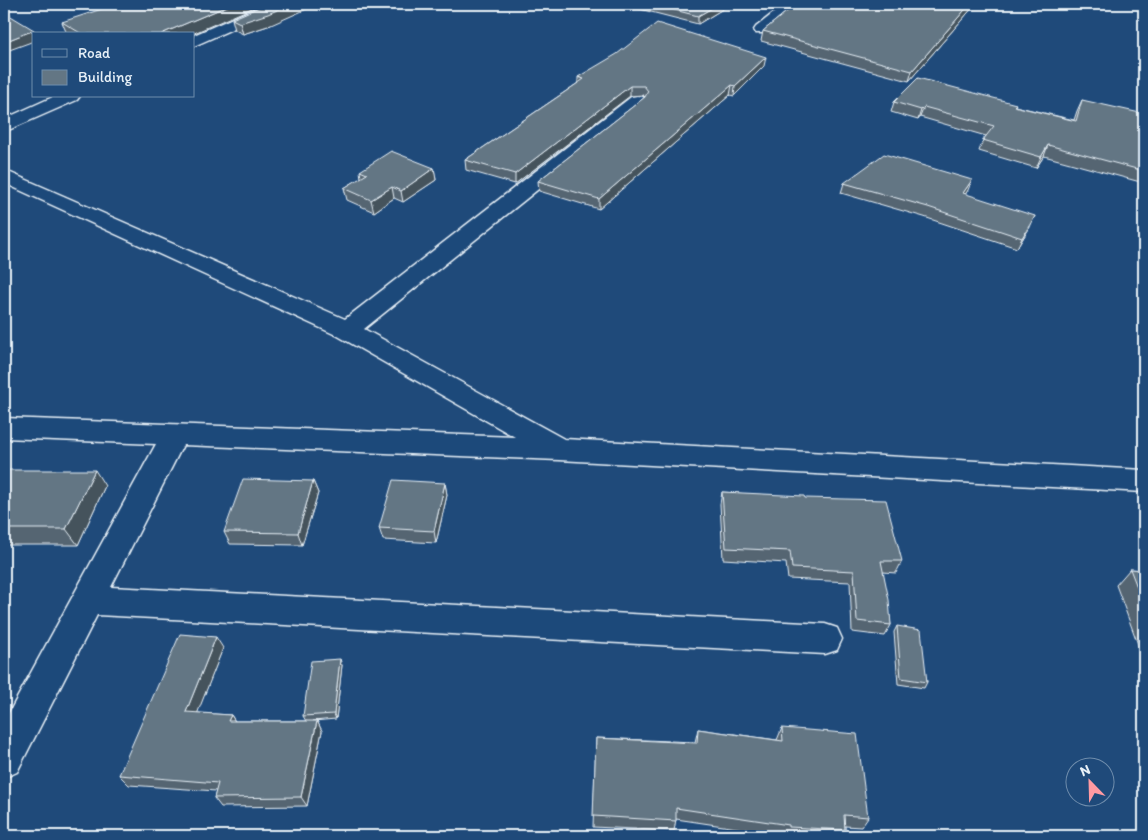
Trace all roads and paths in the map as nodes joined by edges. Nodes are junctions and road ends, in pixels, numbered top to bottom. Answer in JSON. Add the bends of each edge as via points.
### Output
{"nodes":[{"id":1,"x":278,"y":4,"type":"edge"},
{"id":2,"x":794,"y":4,"type":"edge"},
{"id":3,"x":762,"y":30,"type":"edge"},
{"id":4,"x":195,"y":41,"type":"edge"},
{"id":5,"x":67,"y":98,"type":"edge"},
{"id":6,"x":637,"y":101,"type":"edge"},
{"id":7,"x":4,"y":126,"type":"edge"},
{"id":8,"x":4,"y":176,"type":"edge"},
{"id":9,"x":347,"y":330,"type":"junction"},
{"id":10,"x":4,"y":428,"type":"edge"},
{"id":11,"x":174,"y":436,"type":"junction"},
{"id":12,"x":558,"y":449,"type":"junction"},
{"id":13,"x":1144,"y":481,"type":"edge"},
{"id":14,"x":87,"y":600,"type":"junction"},
{"id":15,"x":825,"y":640,"type":"dead end"},
{"id":16,"x":4,"y":759,"type":"edge"}],
"edges":[{"from":1,"to":4,"type":"street"},
{"from":2,"to":3,"type":"street"},
{"from":5,"to":7,"type":"street"},
{"from":6,"to":9,"type":"street"},
{"from":8,"to":9,"type":"street"},
{"from":9,"to":12,"type":"street"},
{"from":10,"to":11,"type":"street"},
{"from":11,"to":12,"type":"street"},
{"from":11,"to":14,"type":"street"},
{"from":12,"to":13,"type":"street"},
{"from":14,"to":15,"type":"street"},
{"from":14,"to":16,"type":"street"}]}
